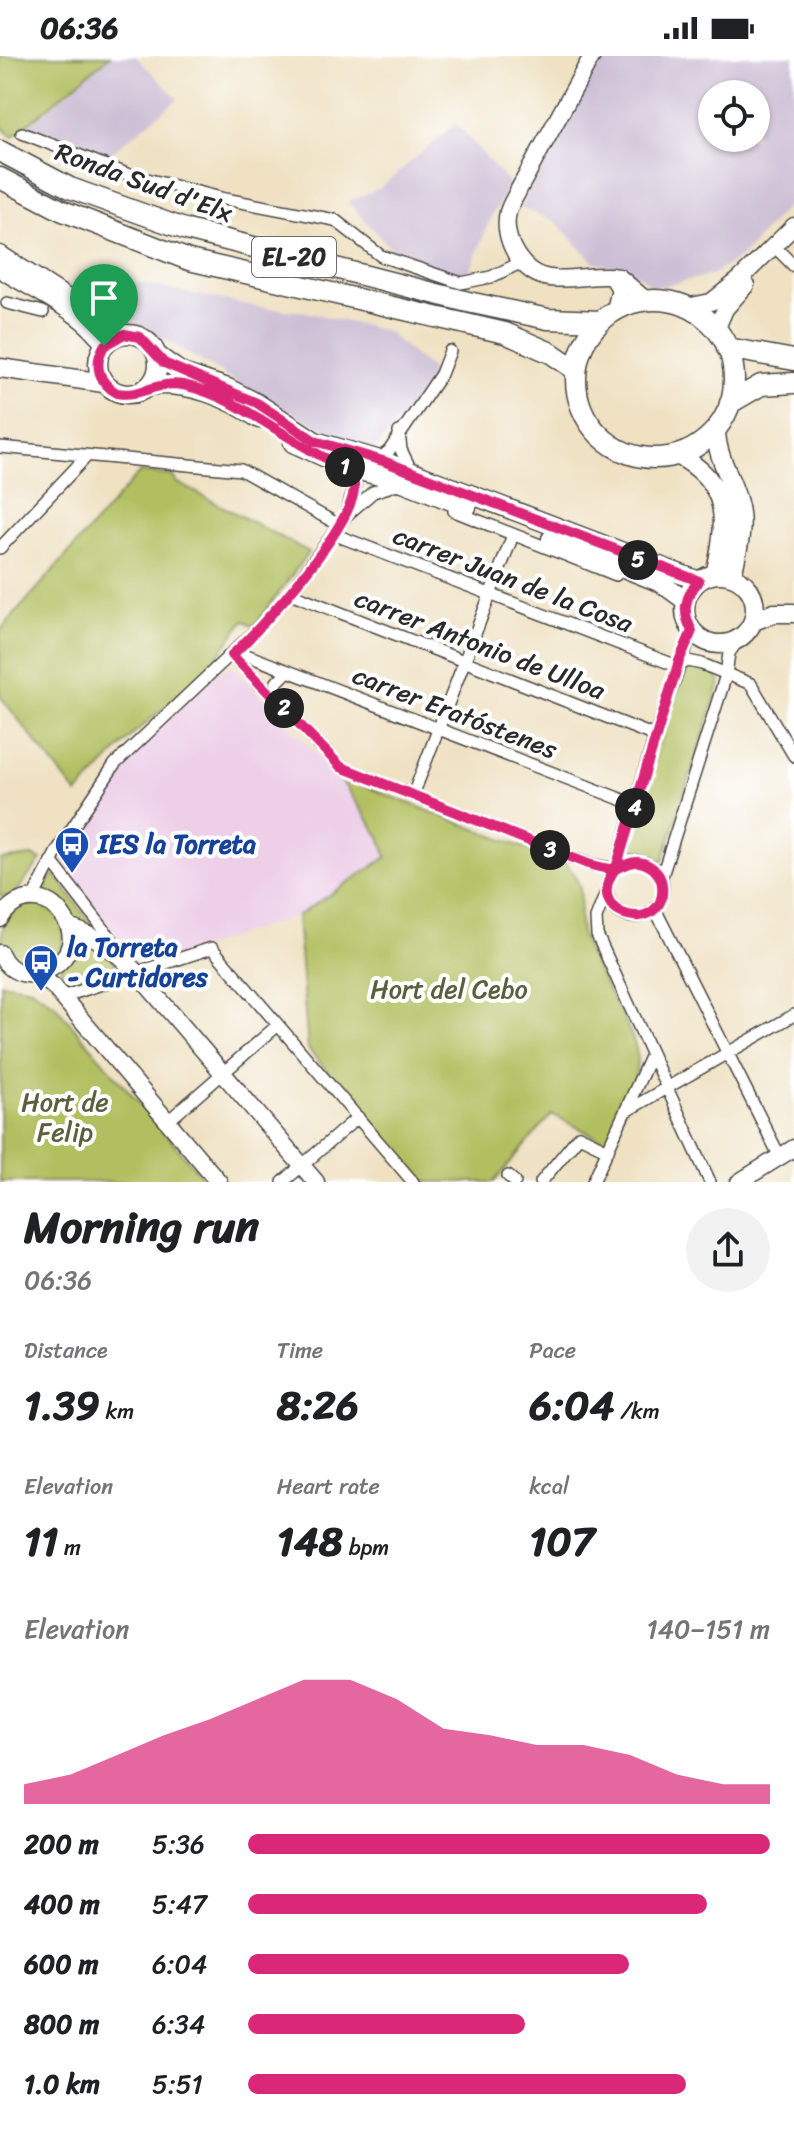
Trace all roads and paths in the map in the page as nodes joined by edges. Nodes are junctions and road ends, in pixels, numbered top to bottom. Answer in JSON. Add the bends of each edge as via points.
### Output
{"nodes":[{"id":1,"x":592,"y":56,"type":"edge"},
{"id":2,"x":22,"y":133,"type":"dead end"},
{"id":3,"x":0,"y":151,"type":"edge"},
{"id":4,"x":0,"y":178,"type":"edge"},
{"id":5,"x":794,"y":228,"type":"edge"},
{"id":6,"x":777,"y":248,"type":"junction"},
{"id":7,"x":0,"y":254,"type":"edge"},
{"id":8,"x":522,"y":262,"type":"junction"},
{"id":9,"x":794,"y":266,"type":"edge"},
{"id":10,"x":0,"y":269,"type":"edge"},
{"id":11,"x":612,"y":276,"type":"junction"},
{"id":12,"x":25,"y":294,"type":"junction"},
{"id":13,"x":647,"y":301,"type":"junction"},
{"id":14,"x":4,"y":302,"type":"edge"},
{"id":15,"x":686,"y":307,"type":"junction"},
{"id":16,"x":43,"y":312,"type":"dead end"},
{"id":17,"x":608,"y":315,"type":"junction"},
{"id":18,"x":716,"y":330,"type":"junction"},
{"id":19,"x":124,"y":334,"type":"junction"},
{"id":20,"x":727,"y":348,"type":"junction"},
{"id":21,"x":450,"y":351,"type":"dead end"},
{"id":22,"x":101,"y":354,"type":"junction"},
{"id":23,"x":157,"y":355,"type":"junction"},
{"id":24,"x":0,"y":359,"type":"edge"},
{"id":25,"x":794,"y":360,"type":"edge"},
{"id":26,"x":0,"y":368,"type":"edge"},
{"id":27,"x":576,"y":370,"type":"junction"},
{"id":28,"x":104,"y":383,"type":"junction"},
{"id":29,"x":794,"y":383,"type":"edge"},
{"id":30,"x":149,"y":386,"type":"junction"},
{"id":31,"x":730,"y":403,"type":"junction"},
{"id":32,"x":716,"y":429,"type":"junction"},
{"id":33,"x":399,"y":431,"type":"junction"},
{"id":34,"x":0,"y":447,"type":"edge"},
{"id":35,"x":677,"y":455,"type":"junction"},
{"id":36,"x":87,"y":456,"type":"junction"},
{"id":37,"x":380,"y":461,"type":"junction"},
{"id":38,"x":348,"y":468,"type":"junction"},
{"id":39,"x":408,"y":477,"type":"junction"},
{"id":40,"x":428,"y":492,"type":"junction"},
{"id":41,"x":339,"y":525,"type":"junction"},
{"id":42,"x":513,"y":535,"type":"junction"},
{"id":43,"x":0,"y":548,"type":"edge"},
{"id":44,"x":715,"y":577,"type":"junction"},
{"id":45,"x":648,"y":579,"type":"junction"},
{"id":46,"x":290,"y":593,"type":"junction"},
{"id":47,"x":491,"y":594,"type":"junction"},
{"id":48,"x":753,"y":596,"type":"junction"},
{"id":49,"x":686,"y":601,"type":"junction"},
{"id":50,"x":794,"y":602,"type":"edge"},
{"id":51,"x":794,"y":613,"type":"edge"},
{"id":52,"x":754,"y":621,"type":"junction"},
{"id":53,"x":692,"y":631,"type":"junction"},
{"id":54,"x":252,"y":634,"type":"junction"},
{"id":55,"x":738,"y":640,"type":"junction"},
{"id":56,"x":234,"y":653,"type":"junction"},
{"id":57,"x":260,"y":659,"type":"junction"},
{"id":58,"x":465,"y":662,"type":"junction"},
{"id":59,"x":677,"y":666,"type":"junction"},
{"id":60,"x":288,"y":671,"type":"junction"},
{"id":61,"x":726,"y":675,"type":"junction"},
{"id":62,"x":273,"y":697,"type":"junction"},
{"id":63,"x":438,"y":730,"type":"junction"},
{"id":64,"x":655,"y":736,"type":"junction"},
{"id":65,"x":794,"y":756,"type":"edge"},
{"id":66,"x":413,"y":795,"type":"junction"},
{"id":67,"x":636,"y":805,"type":"junction"},
{"id":68,"x":51,"y":861,"type":"junction"},
{"id":69,"x":616,"y":869,"type":"junction"},
{"id":70,"x":661,"y":879,"type":"junction"},
{"id":71,"x":607,"y":890,"type":"junction"},
{"id":72,"x":33,"y":898,"type":"junction"},
{"id":73,"x":8,"y":902,"type":"edge"},
{"id":74,"x":655,"y":909,"type":"junction"},
{"id":75,"x":0,"y":919,"type":"edge"},
{"id":76,"x":71,"y":928,"type":"junction"},
{"id":77,"x":0,"y":953,"type":"edge"},
{"id":78,"x":7,"y":972,"type":"edge"},
{"id":79,"x":137,"y":973,"type":"junction"},
{"id":80,"x":38,"y":975,"type":"junction"},
{"id":81,"x":62,"y":997,"type":"junction"},
{"id":82,"x":794,"y":1015,"type":"edge"},
{"id":83,"x":278,"y":1025,"type":"junction"},
{"id":84,"x":727,"y":1053,"type":"junction"},
{"id":85,"x":650,"y":1057,"type":"junction"},
{"id":86,"x":223,"y":1073,"type":"junction"},
{"id":87,"x":666,"y":1088,"type":"junction"},
{"id":88,"x":628,"y":1110,"type":"junction"},
{"id":89,"x":358,"y":1117,"type":"junction"},
{"id":90,"x":167,"y":1122,"type":"junction"},
{"id":91,"x":608,"y":1150,"type":"junction"},
{"id":92,"x":787,"y":1152,"type":"edge"},
{"id":93,"x":302,"y":1166,"type":"junction"},
{"id":94,"x":219,"y":1182,"type":"edge"},
{"id":95,"x":283,"y":1182,"type":"edge"},
{"id":96,"x":316,"y":1182,"type":"edge"},
{"id":97,"x":413,"y":1182,"type":"edge"},
{"id":98,"x":541,"y":1182,"type":"edge"},
{"id":99,"x":593,"y":1182,"type":"edge"},
{"id":100,"x":710,"y":1182,"type":"edge"},
{"id":101,"x":739,"y":1182,"type":"edge"}],
"edges":[{"from":1,"to":8,"type":"main road","via":[[508,212],[511,245]]},
{"from":2,"to":8,"type":"street","via":[[127,174],[335,220],[381,256],[461,283],[491,277]]},
{"from":3,"to":17,"type":"highway","name":"Ronda Sud d'Elx","number":"EL-20","via":[[70,188],[187,230],[548,319]]},
{"from":4,"to":27,"type":"highway","name":"Ronda Sud d'Elx","number":"EL-20","via":[[63,211],[189,260],[505,333]]},
{"from":5,"to":6,"type":"main road"},
{"from":6,"to":9,"type":"street"},
{"from":6,"to":15,"type":"main road","via":[[711,302]]},
{"from":6,"to":18,"type":"main road","via":[[725,309]]},
{"from":7,"to":19,"type":"main road"},
{"from":8,"to":11,"type":"main road","via":[[551,278]]},
{"from":10,"to":12,"type":"main road"},
{"from":11,"to":13,"type":"main road","via":[[629,282]]},
{"from":11,"to":17,"type":"main road","via":[[620,289]]},
{"from":12,"to":14,"type":"street"},
{"from":12,"to":22,"type":"main road","via":[[85,323]]},
{"from":13,"to":15,"type":"highway","name":"Ronda Sud d'Elx","number":"EL-20"},
{"from":13,"to":17,"type":"highway","name":"Ronda Sud d'Elx","number":"EL-20"},
{"from":14,"to":16,"type":"street"},
{"from":15,"to":18,"type":"highway","name":"Ronda Sud d'Elx","number":"EL-20"},
{"from":17,"to":27,"type":"highway","via":[[584,343]]},
{"from":18,"to":20,"type":"highway","name":"Ronda Sud d'Elx","number":"EL-20"},
{"from":19,"to":22,"type":"main road"},
{"from":19,"to":23,"type":"main road","via":[[147,341]]},
{"from":20,"to":25,"type":"highway"},
{"from":20,"to":31,"type":"highway","name":"Ronda Sud d'Elx","number":"EL-20","via":[[733,375]]},
{"from":21,"to":33,"type":"street","via":[[441,374]]},
{"from":22,"to":24,"type":"main road","via":[[78,368]]},
{"from":22,"to":28,"type":"main road"},
{"from":23,"to":30,"type":"main road"},
{"from":23,"to":37,"type":"main road","via":[[182,373],[257,403],[315,441]]},
{"from":26,"to":28,"type":"main road"},
{"from":27,"to":35,"type":"highway","via":[[577,396],[587,420],[604,440],[639,456]]},
{"from":28,"to":30,"type":"main road","via":[[126,395]]},
{"from":29,"to":31,"type":"highway","via":[[761,385]]},
{"from":30,"to":38,"type":"main road","via":[[183,385],[225,400],[293,443]]},
{"from":31,"to":32,"type":"highway","name":"Ronda Sud d'Elx","number":"EL-20"},
{"from":32,"to":35,"type":"highway","number":"EL-20"},
{"from":32,"to":44,"type":"main road","via":[[716,448],[739,508],[739,541]]},
{"from":33,"to":37,"type":"street"},
{"from":33,"to":39,"type":"street"},
{"from":34,"to":36,"type":"street","name":"carrer Juan de la Cosa"},
{"from":35,"to":44,"type":"main road","via":[[710,480],[723,506],[725,530]]},
{"from":36,"to":41,"type":"street","name":"carrer Juan de la Cosa","via":[[241,470]]},
{"from":36,"to":43,"type":"street"},
{"from":37,"to":39,"type":"main road"},
{"from":38,"to":39,"type":"main road"},
{"from":38,"to":41,"type":"street","via":[[355,486]]},
{"from":39,"to":40,"type":"main road"},
{"from":39,"to":41,"type":"street","via":[[373,492]]},
{"from":39,"to":44,"type":"main road"},
{"from":40,"to":42,"type":"street","via":[[438,504]]},
{"from":40,"to":45,"type":"main road"},
{"from":41,"to":46,"type":"street"},
{"from":41,"to":47,"type":"street","name":"carrer Juan de la Cosa"},
{"from":42,"to":45,"type":"street","via":[[635,582]]},
{"from":42,"to":47,"type":"street"},
{"from":44,"to":48,"type":"main road","via":[[745,583]]},
{"from":44,"to":49,"type":"main road"},
{"from":45,"to":49,"type":"main road"},
{"from":46,"to":54,"type":"street"},
{"from":46,"to":58,"type":"street","name":"carrer Antonio de Ulloa"},
{"from":47,"to":58,"type":"street"},
{"from":47,"to":59,"type":"street","name":"carrer Juan de la Cosa"},
{"from":48,"to":50,"type":"main road"},
{"from":48,"to":52,"type":"main road"},
{"from":49,"to":53,"type":"main road"},
{"from":51,"to":52,"type":"main road"},
{"from":52,"to":55,"type":"main road"},
{"from":53,"to":55,"type":"main road","via":[[713,644]]},
{"from":53,"to":59,"type":"street"},
{"from":54,"to":56,"type":"street"},
{"from":54,"to":57,"type":"street"},
{"from":55,"to":61,"type":"street","via":[[729,653]]},
{"from":56,"to":57,"type":"street","name":"carrer Eratóstenes"},
{"from":56,"to":62,"type":"street"},
{"from":56,"to":68,"type":"street","via":[[115,764]]},
{"from":57,"to":60,"type":"street","name":"carrer Eratóstenes"},
{"from":58,"to":63,"type":"street"},
{"from":58,"to":64,"type":"street","name":"carrer Antonio de Ulloa"},
{"from":59,"to":61,"type":"street","name":"carrer Juan de la Cosa","via":[[688,661]]},
{"from":59,"to":64,"type":"street"},
{"from":60,"to":62,"type":"street","via":[[277,682]]},
{"from":60,"to":63,"type":"street","name":"carrer Eratóstenes"},
{"from":61,"to":65,"type":"street","name":"carrer Juan de la Cosa","via":[[751,684]]},
{"from":61,"to":70,"type":"street"},
{"from":62,"to":66,"type":"street","via":[[341,767]]},
{"from":63,"to":66,"type":"street"},
{"from":63,"to":67,"type":"street","name":"carrer Eratóstenes"},
{"from":64,"to":67,"type":"street"},
{"from":66,"to":69,"type":"street","via":[[588,864]]},
{"from":67,"to":69,"type":"street"},
{"from":68,"to":72,"type":"street"},
{"from":68,"to":79,"type":"street"},
{"from":69,"to":70,"type":"street","via":[[641,862]]},
{"from":69,"to":71,"type":"street"},
{"from":70,"to":74,"type":"street","via":[[662,897]]},
{"from":71,"to":74,"type":"street","via":[[617,911],[628,917]]},
{"from":71,"to":85,"type":"street","via":[[596,918],[597,935]]},
{"from":72,"to":73,"type":"main road"},
{"from":72,"to":76,"type":"main road","via":[[56,906]]},
{"from":73,"to":75,"type":"main road"},
{"from":74,"to":84,"type":"street"},
{"from":76,"to":79,"type":"main road","via":[[110,946]]},
{"from":76,"to":80,"type":"main road","via":[[68,954],[60,965]]},
{"from":77,"to":78,"type":"main road"},
{"from":78,"to":80,"type":"main road"},
{"from":79,"to":81,"type":"street"},
{"from":79,"to":83,"type":"street","via":[[212,948]]},
{"from":79,"to":86,"type":"main road"},
{"from":80,"to":81,"type":"main road"},
{"from":81,"to":90,"type":"main road"},
{"from":82,"to":84,"type":"street"},
{"from":83,"to":86,"type":"street"},
{"from":83,"to":89,"type":"street"},
{"from":84,"to":87,"type":"street"},
{"from":84,"to":92,"type":"street"},
{"from":85,"to":87,"type":"street"},
{"from":85,"to":88,"type":"street"},
{"from":86,"to":90,"type":"street"},
{"from":86,"to":93,"type":"main road"},
{"from":87,"to":88,"type":"street"},
{"from":87,"to":100,"type":"street"},
{"from":88,"to":91,"type":"street"},
{"from":89,"to":93,"type":"street"},
{"from":89,"to":97,"type":"street"},
{"from":90,"to":94,"type":"main road"},
{"from":91,"to":98,"type":"street","via":[[579,1136]]},
{"from":91,"to":99,"type":"street"},
{"from":92,"to":101,"type":"main road"},
{"from":93,"to":95,"type":"street"},
{"from":93,"to":96,"type":"main road"}]}
